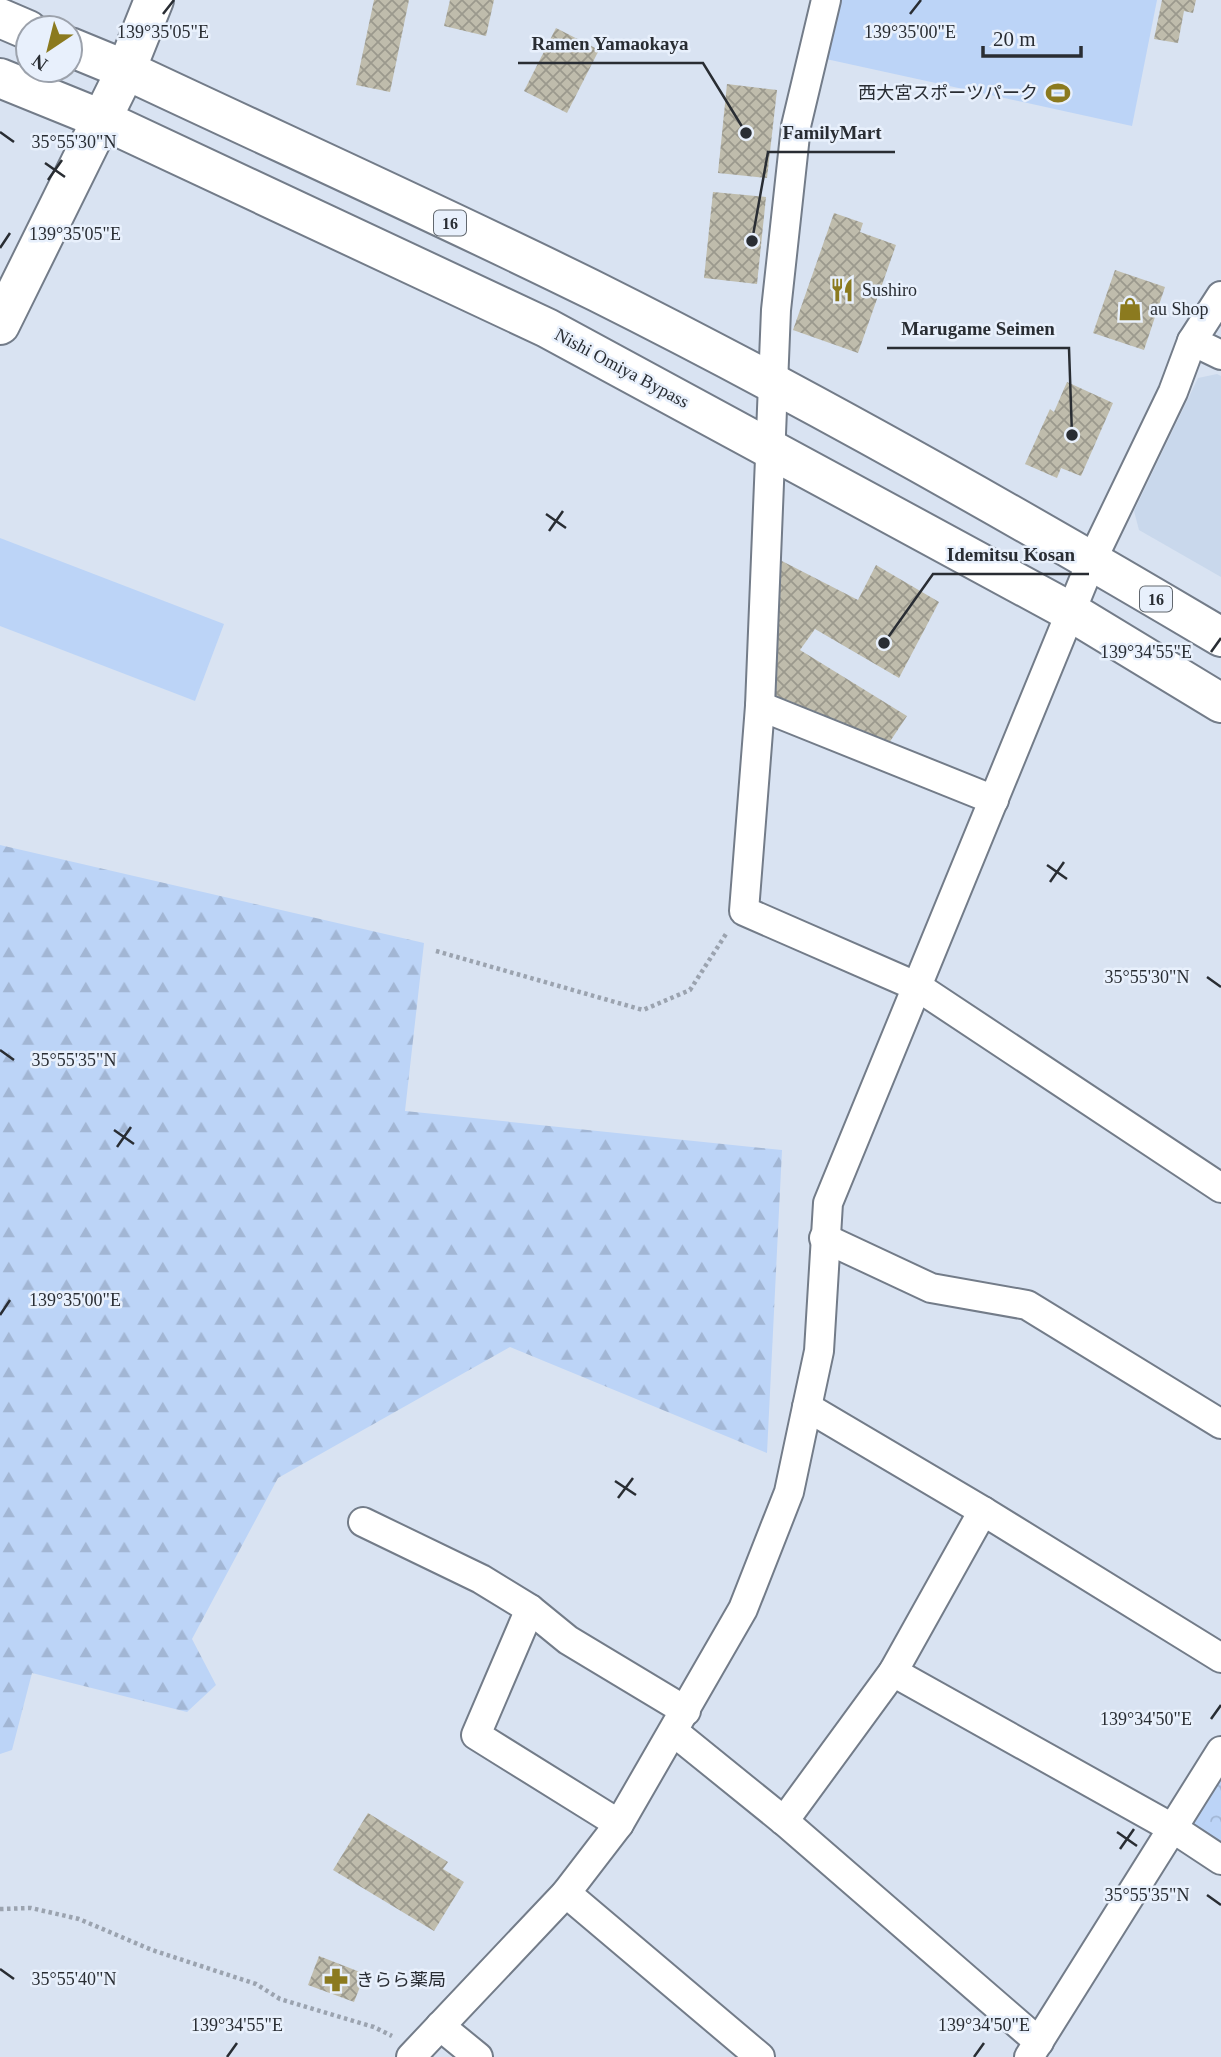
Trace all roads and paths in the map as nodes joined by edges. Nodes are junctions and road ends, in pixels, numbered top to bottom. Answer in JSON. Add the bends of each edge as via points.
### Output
{"nodes":[{"id":1,"x":154,"y":0,"type":"edge"},
{"id":2,"x":826,"y":0,"type":"edge"},
{"id":3,"x":84,"y":53,"type":"edge"},
{"id":4,"x":125,"y":70,"type":"junction"},
{"id":5,"x":0,"y":78,"type":"edge"},
{"id":6,"x":101,"y":119,"type":"junction"},
{"id":7,"x":1221,"y":296,"type":"edge"},
{"id":8,"x":0,"y":325,"type":"edge"},
{"id":9,"x":1192,"y":341,"type":"junction"},
{"id":10,"x":1221,"y":355,"type":"edge"},
{"id":11,"x":771,"y":384,"type":"junction"},
{"id":12,"x":769,"y":450,"type":"junction"},
{"id":13,"x":1092,"y":560,"type":"junction"},
{"id":14,"x":1071,"y":612,"type":"junction"},
{"id":15,"x":1221,"y":638,"type":"edge"},
{"id":16,"x":1221,"y":703,"type":"edge"},
{"id":17,"x":760,"y":706,"type":"junction"},
{"id":18,"x":994,"y":800,"type":"junction"},
{"id":19,"x":744,"y":911,"type":"junction"},
{"id":20,"x":436,"y":951,"type":"dead end"},
{"id":21,"x":918,"y":987,"type":"junction"},
{"id":22,"x":1221,"y":1188,"type":"edge"},
{"id":23,"x":824,"y":1238,"type":"junction"},
{"id":24,"x":807,"y":1407,"type":"junction"},
{"id":25,"x":1221,"y":1424,"type":"edge"},
{"id":26,"x":983,"y":1511,"type":"junction"},
{"id":27,"x":363,"y":1522,"type":"dead end"},
{"id":28,"x":530,"y":1609,"type":"junction"},
{"id":29,"x":1221,"y":1658,"type":"edge"},
{"id":30,"x":893,"y":1672,"type":"junction"},
{"id":31,"x":680,"y":1722,"type":"junction"},
{"id":32,"x":1221,"y":1751,"type":"edge"},
{"id":33,"x":784,"y":1821,"type":"junction"},
{"id":34,"x":619,"y":1824,"type":"junction"},
{"id":35,"x":1174,"y":1829,"type":"junction"},
{"id":36,"x":1221,"y":1860,"type":"edge"},
{"id":37,"x":566,"y":1893,"type":"junction"},
{"id":38,"x":0,"y":1909,"type":"edge"},
{"id":39,"x":440,"y":2026,"type":"junction"},
{"id":40,"x":1034,"y":2050,"type":"edge"},
{"id":41,"x":414,"y":2053,"type":"edge"},
{"id":42,"x":478,"y":2057,"type":"edge"},
{"id":43,"x":760,"y":2057,"type":"edge"}],
"edges":[{"from":1,"to":4,"type":"main road"},
{"from":2,"to":11,"type":"street","via":[[796,127]]},
{"from":3,"to":4,"type":"main road","number":"16"},
{"from":4,"to":6,"type":"main road"},
{"from":4,"to":11,"type":"main road","number":"16","via":[[597,292]]},
{"from":5,"to":6,"type":"main road","name":"Nishi Omiya Bypass"},
{"from":6,"to":8,"type":"main road"},
{"from":6,"to":12,"type":"main road","name":"Nishi Omiya Bypass","via":[[547,328]]},
{"from":7,"to":9,"type":"street"},
{"from":9,"to":10,"type":"street"},
{"from":9,"to":13,"type":"street","via":[[1173,392]]},
{"from":11,"to":12,"type":"street"},
{"from":11,"to":13,"type":"main road","number":"16"},
{"from":12,"to":14,"type":"main road","name":"Nishi Omiya Bypass"},
{"from":12,"to":17,"type":"street"},
{"from":13,"to":14,"type":"street"},
{"from":13,"to":15,"type":"main road","number":"16"},
{"from":14,"to":16,"type":"main road","name":"Nishi Omiya Bypass"},
{"from":14,"to":18,"type":"street"},
{"from":17,"to":18,"type":"street"},
{"from":17,"to":19,"type":"street"},
{"from":18,"to":21,"type":"street"},
{"from":19,"to":20,"type":"path","via":[[715,947],[691,990],[643,1010]]},
{"from":19,"to":21,"type":"street"},
{"from":21,"to":22,"type":"street"},
{"from":21,"to":23,"type":"street","via":[[828,1203]]},
{"from":23,"to":24,"type":"street","via":[[819,1351]]},
{"from":23,"to":25,"type":"street","via":[[931,1288],[1027,1305]]},
{"from":24,"to":26,"type":"street"},
{"from":24,"to":31,"type":"street","via":[[789,1492],[763,1561],[743,1609]]},
{"from":26,"to":29,"type":"street"},
{"from":26,"to":30,"type":"street"},
{"from":27,"to":28,"type":"street","via":[[481,1579]]},
{"from":28,"to":31,"type":"street"},
{"from":28,"to":34,"type":"street","via":[[475,1735]]},
{"from":30,"to":33,"type":"street"},
{"from":30,"to":35,"type":"street"},
{"from":31,"to":33,"type":"street"},
{"from":31,"to":34,"type":"street"},
{"from":32,"to":35,"type":"street"},
{"from":33,"to":40,"type":"street"},
{"from":34,"to":37,"type":"street"},
{"from":35,"to":36,"type":"street"},
{"from":35,"to":40,"type":"street"},
{"from":37,"to":39,"type":"street"},
{"from":37,"to":43,"type":"street"},
{"from":38,"to":41,"type":"path","via":[[31,1908],[79,1919],[152,1950],[256,1983],[280,1999],[373,2027]]},
{"from":39,"to":41,"type":"street"},
{"from":39,"to":42,"type":"street"}]}
